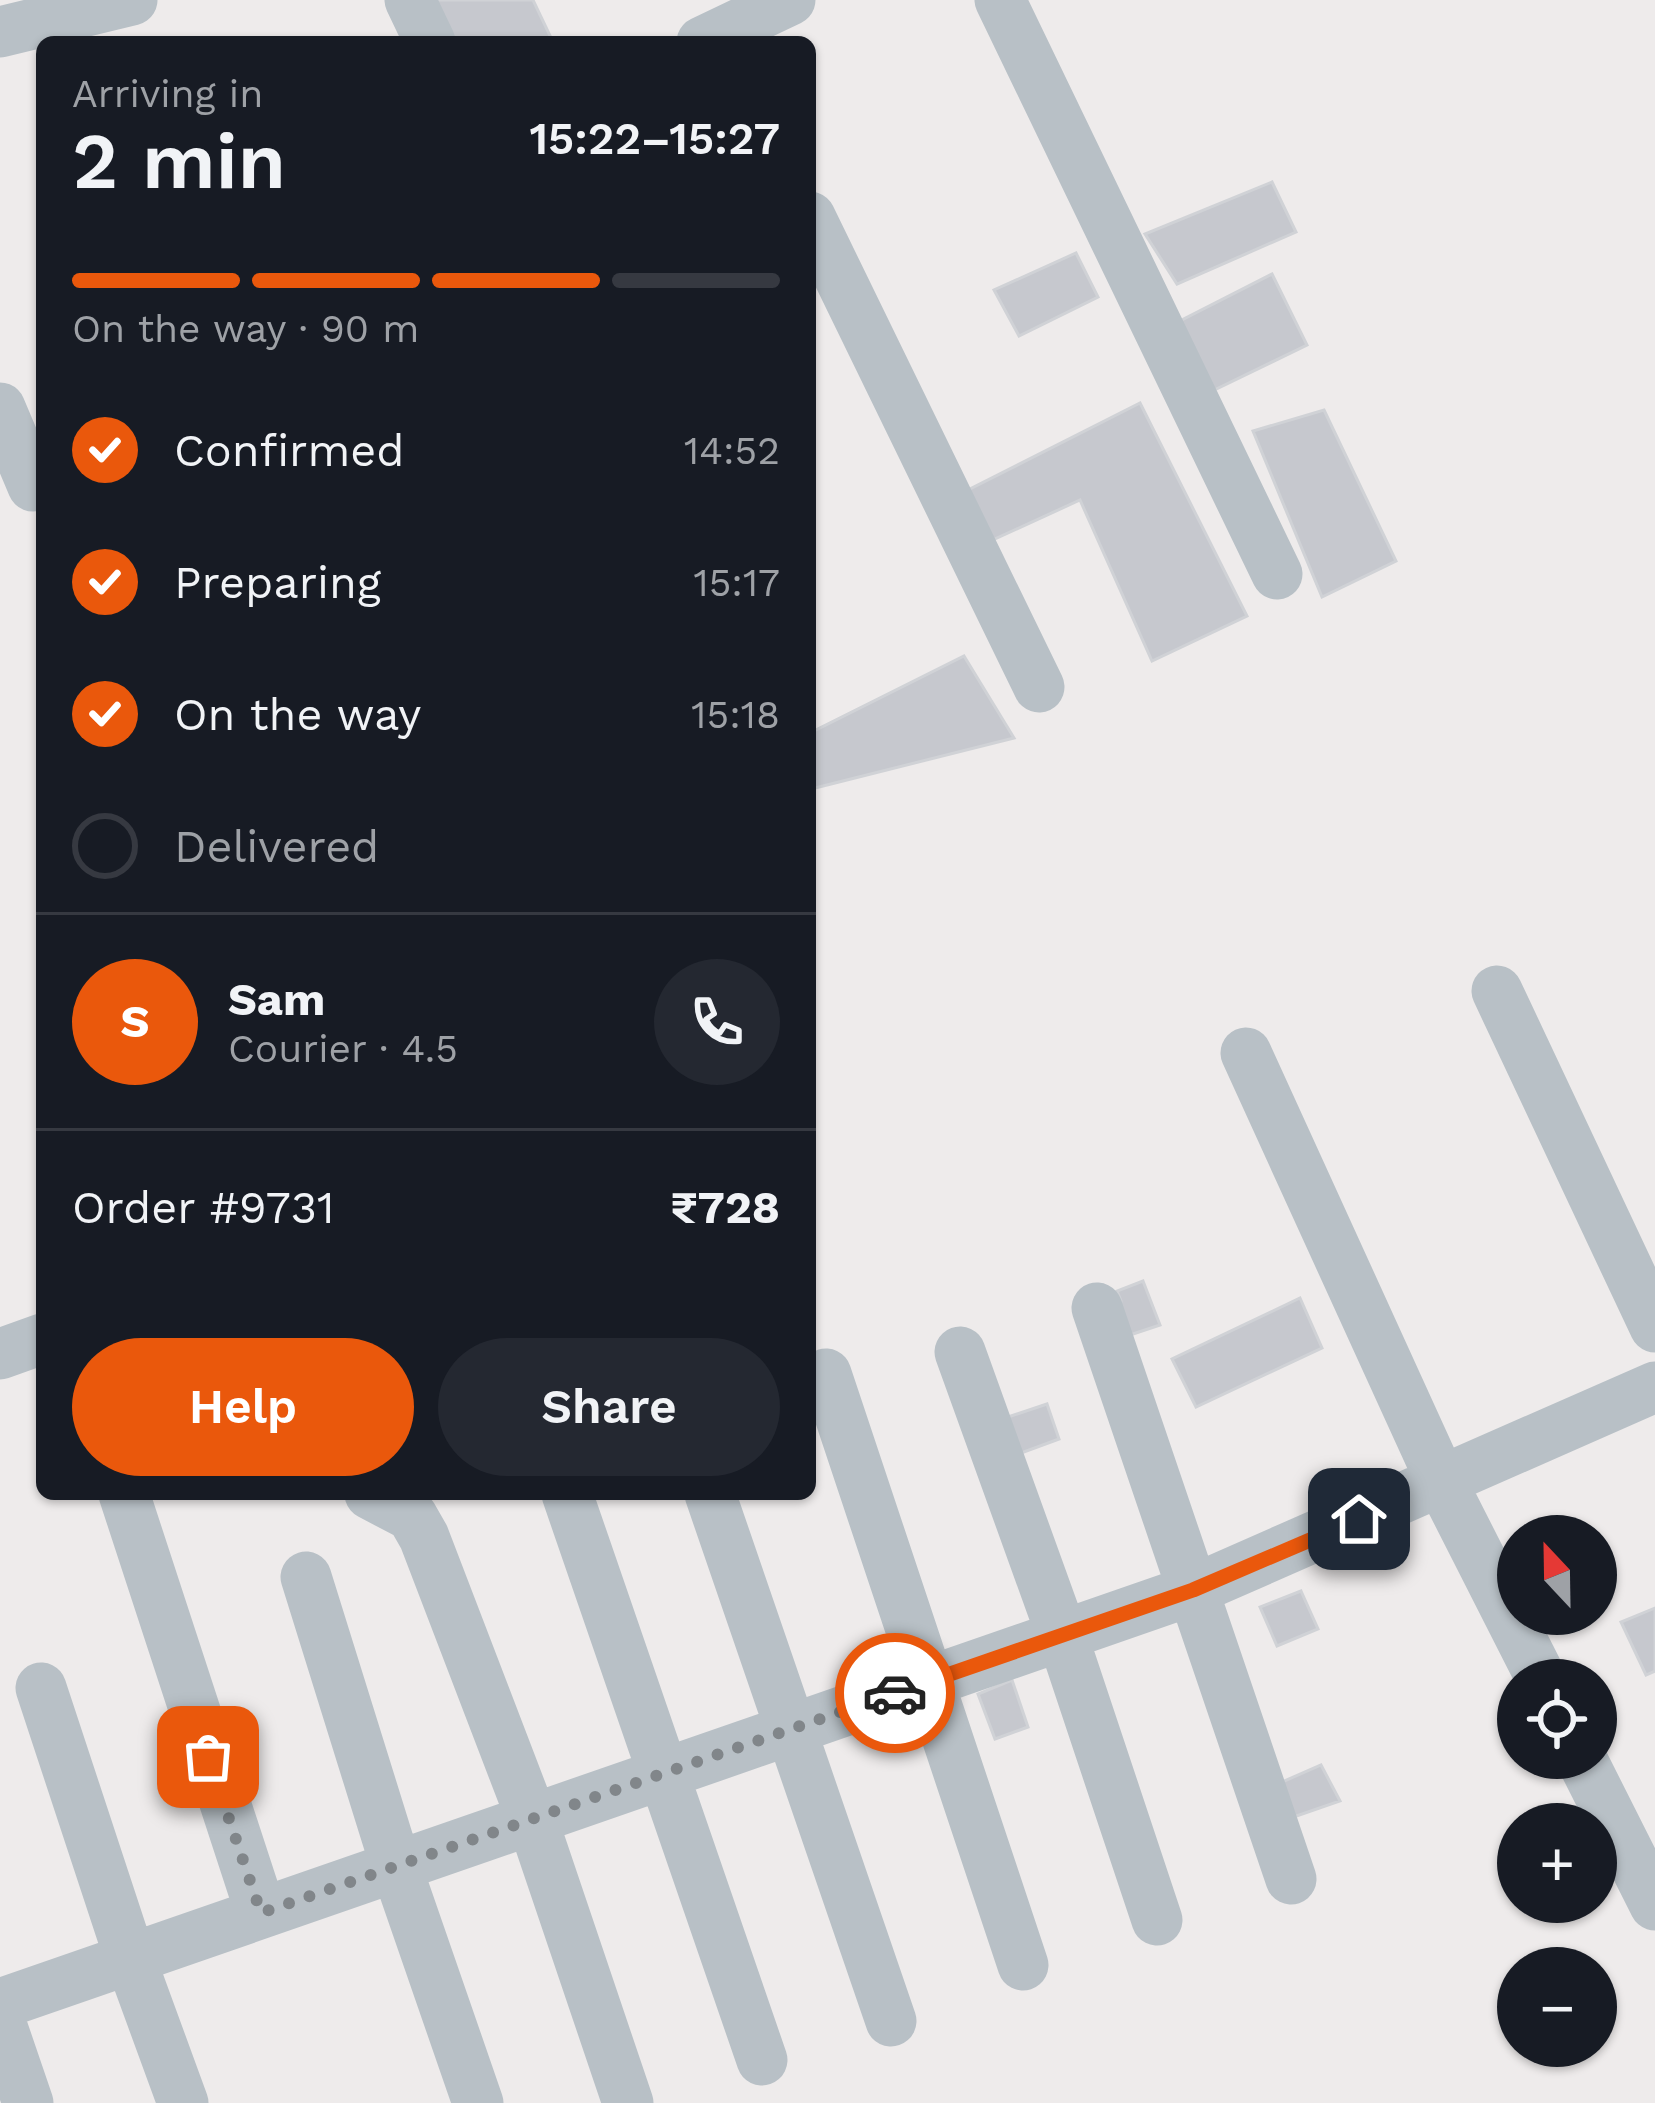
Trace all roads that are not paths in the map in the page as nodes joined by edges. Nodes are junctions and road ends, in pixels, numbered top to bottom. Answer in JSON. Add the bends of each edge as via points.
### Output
{"nodes":[{"id":1,"x":410,"y":0,"type":"edge"},
{"id":2,"x":790,"y":0,"type":"edge"},
{"id":3,"x":1000,"y":0,"type":"edge"},
{"id":4,"x":119,"y":1,"type":"edge"},
{"id":5,"x":0,"y":32,"type":"edge"},
{"id":6,"x":427,"y":36,"type":"edge"},
{"id":7,"x":722,"y":36,"type":"edge"},
{"id":8,"x":816,"y":229,"type":"edge"},
{"id":9,"x":0,"y":408,"type":"edge"},
{"id":10,"x":33,"y":486,"type":"dead end"},
{"id":11,"x":1276,"y":574,"type":"dead end"},
{"id":12,"x":1039,"y":687,"type":"dead end"},
{"id":13,"x":1497,"y":991,"type":"dead end"},
{"id":14,"x":1246,"y":1053,"type":"dead end"},
{"id":15,"x":1096,"y":1308,"type":"dead end"},
{"id":16,"x":1655,"y":1327,"type":"edge"},
{"id":17,"x":36,"y":1341,"type":"edge"},
{"id":18,"x":960,"y":1352,"type":"dead end"},
{"id":19,"x":0,"y":1354,"type":"edge"},
{"id":20,"x":826,"y":1374,"type":"dead end"},
{"id":21,"x":1655,"y":1387,"type":"edge"},
{"id":22,"x":1442,"y":1483,"type":"junction"},
{"id":23,"x":126,"y":1500,"type":"edge"},
{"id":24,"x":382,"y":1500,"type":"edge"},
{"id":25,"x":569,"y":1500,"type":"edge"},
{"id":26,"x":712,"y":1500,"type":"edge"},
{"id":27,"x":306,"y":1577,"type":"dead end"},
{"id":28,"x":1193,"y":1590,"type":"junction"},
{"id":29,"x":1062,"y":1635,"type":"junction"},
{"id":30,"x":1530,"y":1659,"type":"edge"},
{"id":31,"x":928,"y":1681,"type":"junction"},
{"id":32,"x":41,"y":1688,"type":"dead end"},
{"id":33,"x":793,"y":1729,"type":"junction"},
{"id":34,"x":661,"y":1774,"type":"junction"},
{"id":35,"x":1592,"y":1779,"type":"edge"},
{"id":36,"x":532,"y":1819,"type":"junction"},
{"id":37,"x":396,"y":1866,"type":"junction"},
{"id":38,"x":1292,"y":1879,"type":"dead end"},
{"id":39,"x":1655,"y":1905,"type":"edge"},
{"id":40,"x":261,"y":1913,"type":"junction"},
{"id":41,"x":1157,"y":1920,"type":"dead end"},
{"id":42,"x":130,"y":1958,"type":"junction"},
{"id":43,"x":1023,"y":1965,"type":"dead end"},
{"id":44,"x":0,"y":2004,"type":"edge"},
{"id":45,"x":0,"y":2020,"type":"edge"},
{"id":46,"x":892,"y":2021,"type":"dead end"},
{"id":47,"x":763,"y":2060,"type":"dead end"},
{"id":48,"x":28,"y":2103,"type":"edge"},
{"id":49,"x":183,"y":2103,"type":"edge"},
{"id":50,"x":478,"y":2103,"type":"edge"},
{"id":51,"x":628,"y":2103,"type":"edge"}],
"edges":[{"from":1,"to":6,"type":"street"},
{"from":2,"to":7,"type":"street"},
{"from":3,"to":11,"type":"street"},
{"from":4,"to":5,"type":"street"},
{"from":8,"to":12,"type":"street"},
{"from":9,"to":10,"type":"street"},
{"from":13,"to":16,"type":"street"},
{"from":14,"to":22,"type":"street"},
{"from":15,"to":28,"type":"street"},
{"from":17,"to":19,"type":"street"},
{"from":18,"to":29,"type":"street"},
{"from":20,"to":31,"type":"street"},
{"from":21,"to":22,"type":"street"},
{"from":22,"to":28,"type":"street"},
{"from":22,"to":30,"type":"street"},
{"from":23,"to":40,"type":"street"},
{"from":24,"to":36,"type":"street","via":[[418,1523]]},
{"from":25,"to":34,"type":"street"},
{"from":26,"to":33,"type":"street"},
{"from":27,"to":37,"type":"street"},
{"from":28,"to":29,"type":"street"},
{"from":28,"to":38,"type":"street"},
{"from":29,"to":31,"type":"street"},
{"from":29,"to":41,"type":"street"},
{"from":31,"to":33,"type":"street"},
{"from":31,"to":43,"type":"street"},
{"from":32,"to":42,"type":"street"},
{"from":33,"to":34,"type":"street"},
{"from":33,"to":46,"type":"street"},
{"from":34,"to":36,"type":"street"},
{"from":34,"to":47,"type":"street"},
{"from":35,"to":39,"type":"street"},
{"from":36,"to":37,"type":"street"},
{"from":36,"to":51,"type":"street"},
{"from":37,"to":40,"type":"street"},
{"from":37,"to":50,"type":"street"},
{"from":40,"to":42,"type":"street"},
{"from":42,"to":44,"type":"street"},
{"from":42,"to":49,"type":"street"},
{"from":45,"to":48,"type":"street"}]}
